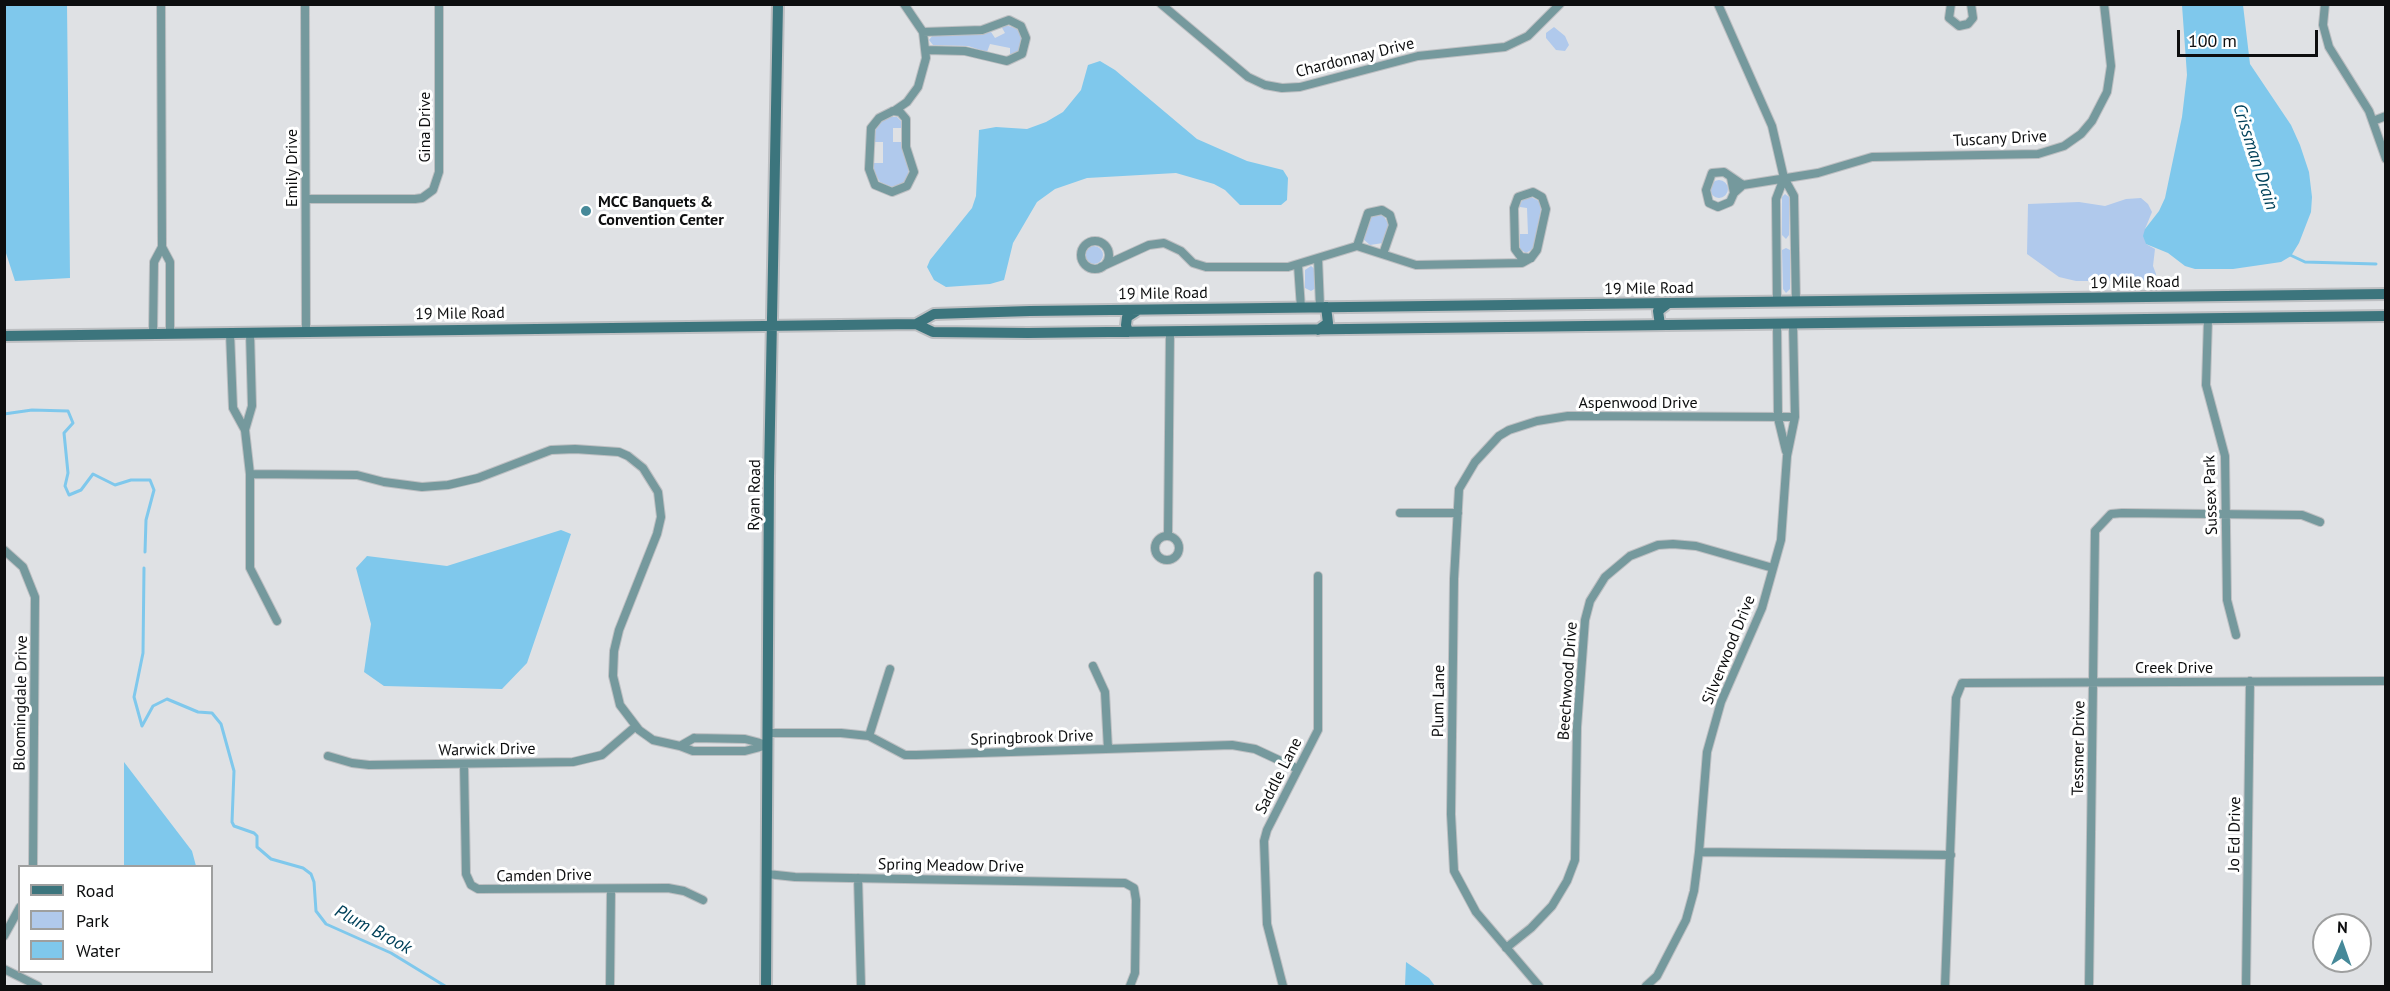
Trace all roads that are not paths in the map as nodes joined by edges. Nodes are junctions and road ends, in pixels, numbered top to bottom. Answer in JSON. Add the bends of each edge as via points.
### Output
{"nodes":[{"id":1,"x":161,"y":4,"type":"edge"},
{"id":2,"x":305,"y":4,"type":"edge"},
{"id":3,"x":439,"y":4,"type":"edge"},
{"id":4,"x":777,"y":4,"type":"edge"},
{"id":5,"x":904,"y":4,"type":"edge"},
{"id":6,"x":1560,"y":4,"type":"edge"},
{"id":7,"x":1718,"y":4,"type":"edge"},
{"id":8,"x":1942,"y":4,"type":"edge"},
{"id":9,"x":1951,"y":4,"type":"edge"},
{"id":10,"x":1971,"y":4,"type":"edge"},
{"id":11,"x":2325,"y":4,"type":"edge"},
{"id":12,"x":1164,"y":6,"type":"edge"},
{"id":13,"x":2104,"y":6,"type":"edge"},
{"id":14,"x":1948,"y":14,"type":"junction"},
{"id":15,"x":923,"y":32,"type":"junction"},
{"id":16,"x":926,"y":50,"type":"junction"},
{"id":17,"x":907,"y":102,"type":"junction"},
{"id":18,"x":893,"y":111,"type":"junction"},
{"id":19,"x":2385,"y":116,"type":"edge"},
{"id":20,"x":906,"y":118,"type":"junction"},
{"id":21,"x":2373,"y":121,"type":"junction"},
{"id":22,"x":2385,"y":159,"type":"edge"},
{"id":23,"x":1731,"y":178,"type":"junction"},
{"id":24,"x":1784,"y":178,"type":"junction"},
{"id":25,"x":1743,"y":184,"type":"junction"},
{"id":26,"x":1734,"y":194,"type":"junction"},
{"id":27,"x":306,"y":199,"type":"junction"},
{"id":28,"x":1357,"y":246,"type":"junction"},
{"id":29,"x":162,"y":247,"type":"junction"},
{"id":30,"x":1515,"y":249,"type":"junction"},
{"id":31,"x":1109,"y":252,"type":"junction"},
{"id":32,"x":1383,"y":254,"type":"junction"},
{"id":33,"x":1122,"y":256,"type":"junction"},
{"id":34,"x":1318,"y":258,"type":"junction"},
{"id":35,"x":1531,"y":258,"type":"junction"},
{"id":36,"x":1515,"y":264,"type":"junction"},
{"id":37,"x":1298,"y":265,"type":"junction"},
{"id":38,"x":1101,"y":267,"type":"junction"},
{"id":39,"x":2385,"y":294,"type":"edge"},
{"id":40,"x":2173,"y":297,"type":"junction"},
{"id":41,"x":1777,"y":302,"type":"junction"},
{"id":42,"x":1796,"y":302,"type":"junction"},
{"id":43,"x":1844,"y":302,"type":"junction"},
{"id":44,"x":1667,"y":304,"type":"junction"},
{"id":45,"x":1323,"y":307,"type":"junction"},
{"id":46,"x":1301,"y":308,"type":"junction"},
{"id":47,"x":1138,"y":310,"type":"junction"},
{"id":48,"x":966,"y":313,"type":"junction"},
{"id":49,"x":2385,"y":316,"type":"edge"},
{"id":50,"x":2163,"y":319,"type":"junction"},
{"id":51,"x":2208,"y":319,"type":"junction"},
{"id":52,"x":916,"y":324,"type":"junction"},
{"id":53,"x":1777,"y":324,"type":"junction"},
{"id":54,"x":1794,"y":324,"type":"junction"},
{"id":55,"x":1836,"y":324,"type":"junction"},
{"id":56,"x":774,"y":325,"type":"junction"},
{"id":57,"x":1660,"y":326,"type":"junction"},
{"id":58,"x":1318,"y":330,"type":"junction"},
{"id":59,"x":306,"y":332,"type":"junction"},
{"id":60,"x":961,"y":332,"type":"junction"},
{"id":61,"x":1128,"y":332,"type":"junction"},
{"id":62,"x":1170,"y":332,"type":"junction"},
{"id":63,"x":230,"y":333,"type":"junction"},
{"id":64,"x":250,"y":333,"type":"junction"},
{"id":65,"x":153,"y":334,"type":"junction"},
{"id":66,"x":170,"y":334,"type":"junction"},
{"id":67,"x":4,"y":336,"type":"edge"},
{"id":68,"x":1796,"y":417,"type":"junction"},
{"id":69,"x":1778,"y":418,"type":"junction"},
{"id":70,"x":245,"y":430,"type":"junction"},
{"id":71,"x":1488,"y":447,"type":"joint"},
{"id":72,"x":1787,"y":456,"type":"junction"},
{"id":73,"x":250,"y":474,"type":"junction"},
{"id":74,"x":1400,"y":513,"type":"dead end"},
{"id":75,"x":1458,"y":513,"type":"junction"},
{"id":76,"x":2226,"y":513,"type":"junction"},
{"id":77,"x":2320,"y":522,"type":"dead end"},
{"id":78,"x":1168,"y":536,"type":"dead end"},
{"id":79,"x":4,"y":550,"type":"edge"},
{"id":80,"x":1773,"y":568,"type":"junction"},
{"id":81,"x":1318,"y":576,"type":"dead end"},
{"id":82,"x":277,"y":621,"type":"dead end"},
{"id":83,"x":2236,"y":636,"type":"dead end"},
{"id":84,"x":1092,"y":666,"type":"dead end"},
{"id":85,"x":890,"y":669,"type":"dead end"},
{"id":86,"x":2250,"y":681,"type":"junction"},
{"id":87,"x":2385,"y":681,"type":"edge"},
{"id":88,"x":2094,"y":682,"type":"junction"},
{"id":89,"x":636,"y":726,"type":"junction"},
{"id":90,"x":768,"y":733,"type":"junction"},
{"id":91,"x":869,"y":736,"type":"junction"},
{"id":92,"x":768,"y":745,"type":"junction"},
{"id":93,"x":680,"y":746,"type":"junction"},
{"id":94,"x":1108,"y":749,"type":"junction"},
{"id":95,"x":328,"y":756,"type":"dead end"},
{"id":96,"x":464,"y":764,"type":"junction"},
{"id":97,"x":1298,"y":769,"type":"junction"},
{"id":98,"x":1699,"y":852,"type":"junction"},
{"id":99,"x":1951,"y":855,"type":"junction"},
{"id":100,"x":33,"y":865,"type":"edge"},
{"id":101,"x":767,"y":874,"type":"junction"},
{"id":102,"x":858,"y":878,"type":"junction"},
{"id":103,"x":611,"y":889,"type":"junction"},
{"id":104,"x":704,"y":900,"type":"dead end"},
{"id":105,"x":18,"y":911,"type":"edge"},
{"id":106,"x":4,"y":936,"type":"edge"},
{"id":107,"x":1506,"y":948,"type":"junction"},
{"id":108,"x":4,"y":969,"type":"edge"},
{"id":109,"x":861,"y":986,"type":"edge"},
{"id":110,"x":1131,"y":986,"type":"edge"},
{"id":111,"x":38,"y":987,"type":"edge"},
{"id":112,"x":610,"y":987,"type":"edge"},
{"id":113,"x":766,"y":987,"type":"edge"},
{"id":114,"x":1283,"y":987,"type":"edge"},
{"id":115,"x":1539,"y":987,"type":"edge"},
{"id":116,"x":1646,"y":987,"type":"edge"},
{"id":117,"x":1945,"y":987,"type":"edge"},
{"id":118,"x":2089,"y":987,"type":"edge"},
{"id":119,"x":2246,"y":987,"type":"edge"}],
"edges":[{"from":1,"to":29,"type":"street"},
{"from":2,"to":27,"type":"street","name":"Emily Drive"},
{"from":3,"to":27,"type":"street","name":"Gina Drive","via":[[439,172],[433,190],[422,198]]},
{"from":4,"to":56,"type":"main road","name":"Ryan Road"},
{"from":5,"to":15,"type":"street"},
{"from":6,"to":12,"type":"street","name":"Chardonnay Drive","via":[[1518,42],[1495,50],[1418,56],[1300,87],[1282,88],[1248,77]]},
{"from":7,"to":24,"type":"street","via":[[1774,132]]},
{"from":8,"to":14,"type":"street"},
{"from":9,"to":14,"type":"street"},
{"from":10,"to":14,"type":"street","via":[[1974,14],[1968,24],[1955,24]]},
{"from":11,"to":21,"type":"street","via":[[2323,25],[2329,47]]},
{"from":13,"to":24,"type":"street","name":"Tuscany Drive","via":[[2111,66],[2107,92],[2092,121],[2064,146],[2038,154],[1872,157]]},
{"from":15,"to":16,"type":"street"},
{"from":15,"to":16,"type":"street","via":[[982,30],[1009,20],[1021,26],[1026,38],[1022,54],[1007,61],[966,51]]},
{"from":16,"to":17,"type":"street","via":[[922,76]]},
{"from":17,"to":18,"type":"street"},
{"from":17,"to":20,"type":"street"},
{"from":18,"to":20,"type":"street"},
{"from":18,"to":20,"type":"street","via":[[874,123],[870,134],[870,175],[885,191],[903,189],[913,177],[914,165],[906,147]]},
{"from":19,"to":21,"type":"street"},
{"from":21,"to":22,"type":"street"},
{"from":23,"to":25,"type":"street"},
{"from":23,"to":26,"type":"street"},
{"from":23,"to":26,"type":"street","via":[[1724,172],[1712,173],[1706,184],[1706,197],[1718,207],[1726,205]]},
{"from":24,"to":25,"type":"street","name":"Tuscany Drive"},
{"from":24,"to":41,"type":"street","via":[[1776,199]]},
{"from":24,"to":42,"type":"street","via":[[1794,196]]},
{"from":25,"to":26,"type":"street"},
{"from":27,"to":59,"type":"street","name":"Emily Drive"},
{"from":28,"to":32,"type":"street"},
{"from":28,"to":32,"type":"street","via":[[1368,213],[1382,210],[1390,215],[1393,225]]},
{"from":28,"to":34,"type":"street"},
{"from":29,"to":65,"type":"street","via":[[153,262]]},
{"from":29,"to":66,"type":"street","via":[[170,262]]},
{"from":30,"to":35,"type":"street","via":[[1521,257]]},
{"from":30,"to":35,"type":"street","via":[[1515,202],[1522,194],[1533,192],[1542,197],[1546,206],[1537,250]]},
{"from":30,"to":36,"type":"street"},
{"from":31,"to":33,"type":"street"},
{"from":31,"to":38,"type":"street","via":[[1108,261]]},
{"from":31,"to":38,"type":"street","via":[[1095,240],[1083,246],[1084,264]]},
{"from":32,"to":36,"type":"street","via":[[1416,265]]},
{"from":33,"to":37,"type":"street","via":[[1164,243],[1206,267]]},
{"from":33,"to":38,"type":"street"},
{"from":34,"to":37,"type":"street"},
{"from":34,"to":45,"type":"street"},
{"from":35,"to":36,"type":"street"},
{"from":37,"to":46,"type":"street"},
{"from":39,"to":40,"type":"main road","name":"19 Mile Road"},
{"from":40,"to":43,"type":"main road","name":"19 Mile Road"},
{"from":40,"to":50,"type":"main road","via":[[2162,306]]},
{"from":41,"to":42,"type":"main road","name":"19 Mile Road"},
{"from":41,"to":44,"type":"main road","name":"19 Mile Road"},
{"from":42,"to":43,"type":"main road","name":"19 Mile Road"},
{"from":43,"to":55,"type":"main road","via":[[1847,315]]},
{"from":44,"to":45,"type":"main road","name":"19 Mile Road"},
{"from":44,"to":57,"type":"main road","via":[[1658,311]]},
{"from":45,"to":46,"type":"main road","name":"19 Mile Road"},
{"from":45,"to":58,"type":"main road","via":[[1328,322]]},
{"from":46,"to":47,"type":"main road","name":"19 Mile Road"},
{"from":47,"to":48,"type":"main road","name":"19 Mile Road"},
{"from":47,"to":61,"type":"main road","via":[[1127,317]]},
{"from":48,"to":52,"type":"main road","name":"19 Mile Road","via":[[934,314]]},
{"from":48,"to":60,"type":"main road","via":[[958,322]]},
{"from":49,"to":51,"type":"main road","name":"19 Mile Road"},
{"from":50,"to":51,"type":"main road","name":"19 Mile Road"},
{"from":50,"to":55,"type":"main road","name":"19 Mile Road"},
{"from":51,"to":76,"type":"street","name":"Sussex Park","via":[[2206,386],[2225,456]]},
{"from":52,"to":56,"type":"main road","name":"19 Mile Road"},
{"from":52,"to":60,"type":"main road","name":"19 Mile Road","via":[[933,332]]},
{"from":53,"to":54,"type":"main road","name":"19 Mile Road"},
{"from":53,"to":57,"type":"main road","name":"19 Mile Road"},
{"from":53,"to":69,"type":"street","name":"Silverwood Drive"},
{"from":54,"to":55,"type":"main road","name":"19 Mile Road"},
{"from":54,"to":68,"type":"street","name":"Silverwood Drive"},
{"from":56,"to":59,"type":"main road","name":"19 Mile Road"},
{"from":56,"to":90,"type":"main road","name":"Ryan Road"},
{"from":57,"to":58,"type":"main road","name":"19 Mile Road"},
{"from":58,"to":62,"type":"main road","name":"19 Mile Road"},
{"from":59,"to":64,"type":"main road","name":"19 Mile Road"},
{"from":60,"to":61,"type":"main road","name":"19 Mile Road"},
{"from":61,"to":62,"type":"main road","name":"19 Mile Road"},
{"from":62,"to":78,"type":"street"},
{"from":63,"to":64,"type":"main road","name":"19 Mile Road"},
{"from":63,"to":66,"type":"main road","name":"19 Mile Road"},
{"from":63,"to":70,"type":"street","via":[[233,408]]},
{"from":64,"to":70,"type":"street","via":[[252,406]]},
{"from":65,"to":66,"type":"main road","name":"19 Mile Road"},
{"from":65,"to":67,"type":"main road","name":"19 Mile Road"},
{"from":68,"to":69,"type":"street","name":"Aspenwood Drive"},
{"from":68,"to":72,"type":"street","name":"Silverwood Drive"},
{"from":69,"to":71,"type":"street","name":"Aspenwood Drive","via":[[1568,416],[1509,430]]},
{"from":69,"to":72,"type":"street","name":"Silverwood Drive"},
{"from":70,"to":73,"type":"street"},
{"from":71,"to":75,"type":"street","name":"Plum Lane","via":[[1459,489]]},
{"from":72,"to":80,"type":"street","name":"Silverwood Drive","via":[[1781,540]]},
{"from":73,"to":82,"type":"street","via":[[250,568]]},
{"from":73,"to":89,"type":"street","via":[[347,475],[411,487],[439,486],[478,478],[551,450],[619,452],[643,468],[658,492],[661,517],[619,630],[613,666],[620,705]]},
{"from":74,"to":75,"type":"street"},
{"from":75,"to":107,"type":"street","name":"Plum Lane","via":[[1451,814],[1454,871],[1476,912]]},
{"from":76,"to":77,"type":"street","via":[[2302,515]]},
{"from":76,"to":83,"type":"street","name":"Sussex Park","via":[[2227,600]]},
{"from":76,"to":88,"type":"street","name":"Tessmer Drive","via":[[2122,513],[2108,516],[2095,531]]},
{"from":79,"to":100,"type":"street","name":"Bloomingdale Drive","via":[[23,567],[35,597]]},
{"from":80,"to":98,"type":"street","name":"Silverwood Drive","via":[[1762,608],[1721,702],[1707,752]]},
{"from":80,"to":107,"type":"street","name":"Beechwood Drive","via":[[1696,546],[1673,544],[1658,545],[1630,556],[1605,577],[1590,602],[1585,620],[1577,727],[1575,860],[1552,906]]},
{"from":81,"to":97,"type":"street","name":"Saddle Lane","via":[[1320,717],[1318,730]]},
{"from":84,"to":94,"type":"street","via":[[1105,692]]},
{"from":85,"to":91,"type":"street"},
{"from":86,"to":87,"type":"street","name":"Creek Drive"},
{"from":86,"to":88,"type":"street","name":"Creek Drive"},
{"from":86,"to":119,"type":"street","name":"Jo Ed Drive"},
{"from":88,"to":99,"type":"street","name":"Creek Drive","via":[[1962,683],[1956,698]]},
{"from":88,"to":118,"type":"street","name":"Tessmer Drive"},
{"from":89,"to":93,"type":"street","via":[[653,740]]},
{"from":89,"to":96,"type":"street","name":"Warwick Drive","via":[[602,755],[588,760]]},
{"from":90,"to":91,"type":"street","name":"Springbrook Drive"},
{"from":90,"to":92,"type":"main road","name":"Ryan Road"},
{"from":91,"to":94,"type":"street","name":"Springbrook Drive","via":[[905,755]]},
{"from":92,"to":93,"type":"street","via":[[745,751],[693,751]]},
{"from":92,"to":93,"type":"street","via":[[745,739],[693,738]]},
{"from":92,"to":101,"type":"main road","name":"Ryan Road"},
{"from":94,"to":97,"type":"street","name":"Springbrook Drive","via":[[1232,745],[1255,748]]},
{"from":95,"to":96,"type":"street","name":"Warwick Drive","via":[[369,765]]},
{"from":96,"to":103,"type":"street","name":"Camden Drive","via":[[466,874],[471,885],[486,891]]},
{"from":97,"to":114,"type":"street","name":"Saddle Lane","via":[[1264,841],[1267,924]]},
{"from":98,"to":99,"type":"street"},
{"from":98,"to":116,"type":"street","name":"Silverwood Drive","via":[[1686,920],[1657,976]]},
{"from":99,"to":117,"type":"street"},
{"from":101,"to":102,"type":"street","name":"Spring Meadow Drive"},
{"from":101,"to":113,"type":"main road","name":"Ryan Road"},
{"from":102,"to":109,"type":"street"},
{"from":102,"to":110,"type":"street","name":"Spring Meadow Drive","via":[[1112,882],[1134,888]]},
{"from":103,"to":104,"type":"street","name":"Camden Drive","via":[[676,889]]},
{"from":103,"to":112,"type":"street"},
{"from":105,"to":106,"type":"street"},
{"from":107,"to":115,"type":"street","name":"Plum Lane"},
{"from":108,"to":111,"type":"street"}]}
